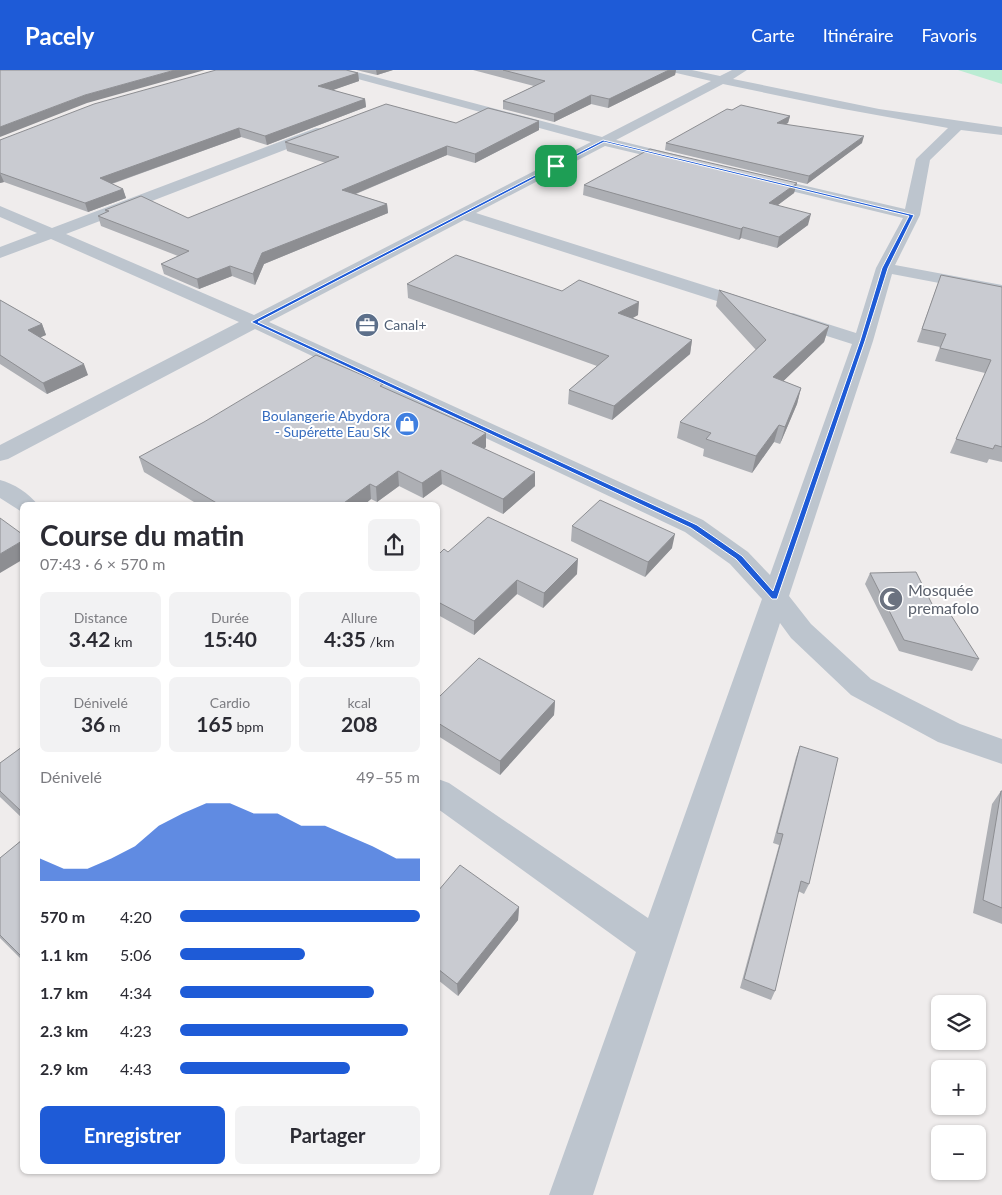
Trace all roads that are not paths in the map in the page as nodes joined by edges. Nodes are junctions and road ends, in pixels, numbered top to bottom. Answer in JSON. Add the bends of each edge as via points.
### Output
{"nodes":[{"id":1,"x":336,"y":70,"type":"edge"},
{"id":2,"x":676,"y":70,"type":"edge"},
{"id":3,"x":740,"y":70,"type":"edge"},
{"id":4,"x":721,"y":80,"type":"junction"},
{"id":5,"x":420,"y":93,"type":"junction"},
{"id":6,"x":402,"y":100,"type":"dead end"},
{"id":7,"x":338,"y":124,"type":"edge"},
{"id":8,"x":957,"y":126,"type":"junction"},
{"id":9,"x":1002,"y":131,"type":"edge"},
{"id":10,"x":603,"y":141,"type":"junction"},
{"id":11,"x":690,"y":162,"type":"edge"},
{"id":12,"x":748,"y":176,"type":"edge"},
{"id":13,"x":0,"y":211,"type":"edge"},
{"id":14,"x":462,"y":214,"type":"junction"},
{"id":15,"x":912,"y":215,"type":"junction"},
{"id":16,"x":52,"y":233,"type":"junction"},
{"id":17,"x":0,"y":253,"type":"edge"},
{"id":18,"x":885,"y":268,"type":"junction"},
{"id":19,"x":1002,"y":290,"type":"edge"},
{"id":20,"x":254,"y":322,"type":"junction"},
{"id":21,"x":863,"y":341,"type":"junction"},
{"id":22,"x":0,"y":454,"type":"edge"},
{"id":23,"x":0,"y":486,"type":"edge"},
{"id":24,"x":22,"y":502,"type":"edge"},
{"id":25,"x":775,"y":597,"type":"junction"},
{"id":26,"x":1002,"y":752,"type":"edge"},
{"id":27,"x":440,"y":793,"type":"edge"},
{"id":28,"x":656,"y":945,"type":"junction"},
{"id":29,"x":571,"y":1195,"type":"edge"}],
"edges":[{"from":1,"to":5,"type":"street"},
{"from":2,"to":4,"type":"street"},
{"from":3,"to":4,"type":"street"},
{"from":4,"to":8,"type":"street","via":[[810,100]]},
{"from":4,"to":10,"type":"street"},
{"from":5,"to":6,"type":"street"},
{"from":5,"to":10,"type":"street"},
{"from":7,"to":16,"type":"street"},
{"from":8,"to":9,"type":"street"},
{"from":8,"to":15,"type":"street","via":[[923,159]]},
{"from":10,"to":11,"type":"street"},
{"from":10,"to":14,"type":"street"},
{"from":12,"to":15,"type":"street"},
{"from":13,"to":16,"type":"street"},
{"from":14,"to":20,"type":"street"},
{"from":14,"to":21,"type":"street"},
{"from":15,"to":18,"type":"street"},
{"from":16,"to":17,"type":"street"},
{"from":16,"to":20,"type":"street"},
{"from":18,"to":19,"type":"street"},
{"from":18,"to":21,"type":"street"},
{"from":20,"to":22,"type":"street"},
{"from":20,"to":25,"type":"street","via":[[694,526],[739,558]]},
{"from":21,"to":25,"type":"street"},
{"from":23,"to":24,"type":"street"},
{"from":25,"to":26,"type":"street","via":[[801,631],[861,686],[949,733]]},
{"from":25,"to":28,"type":"street"},
{"from":27,"to":28,"type":"street"},
{"from":28,"to":29,"type":"street"}]}
